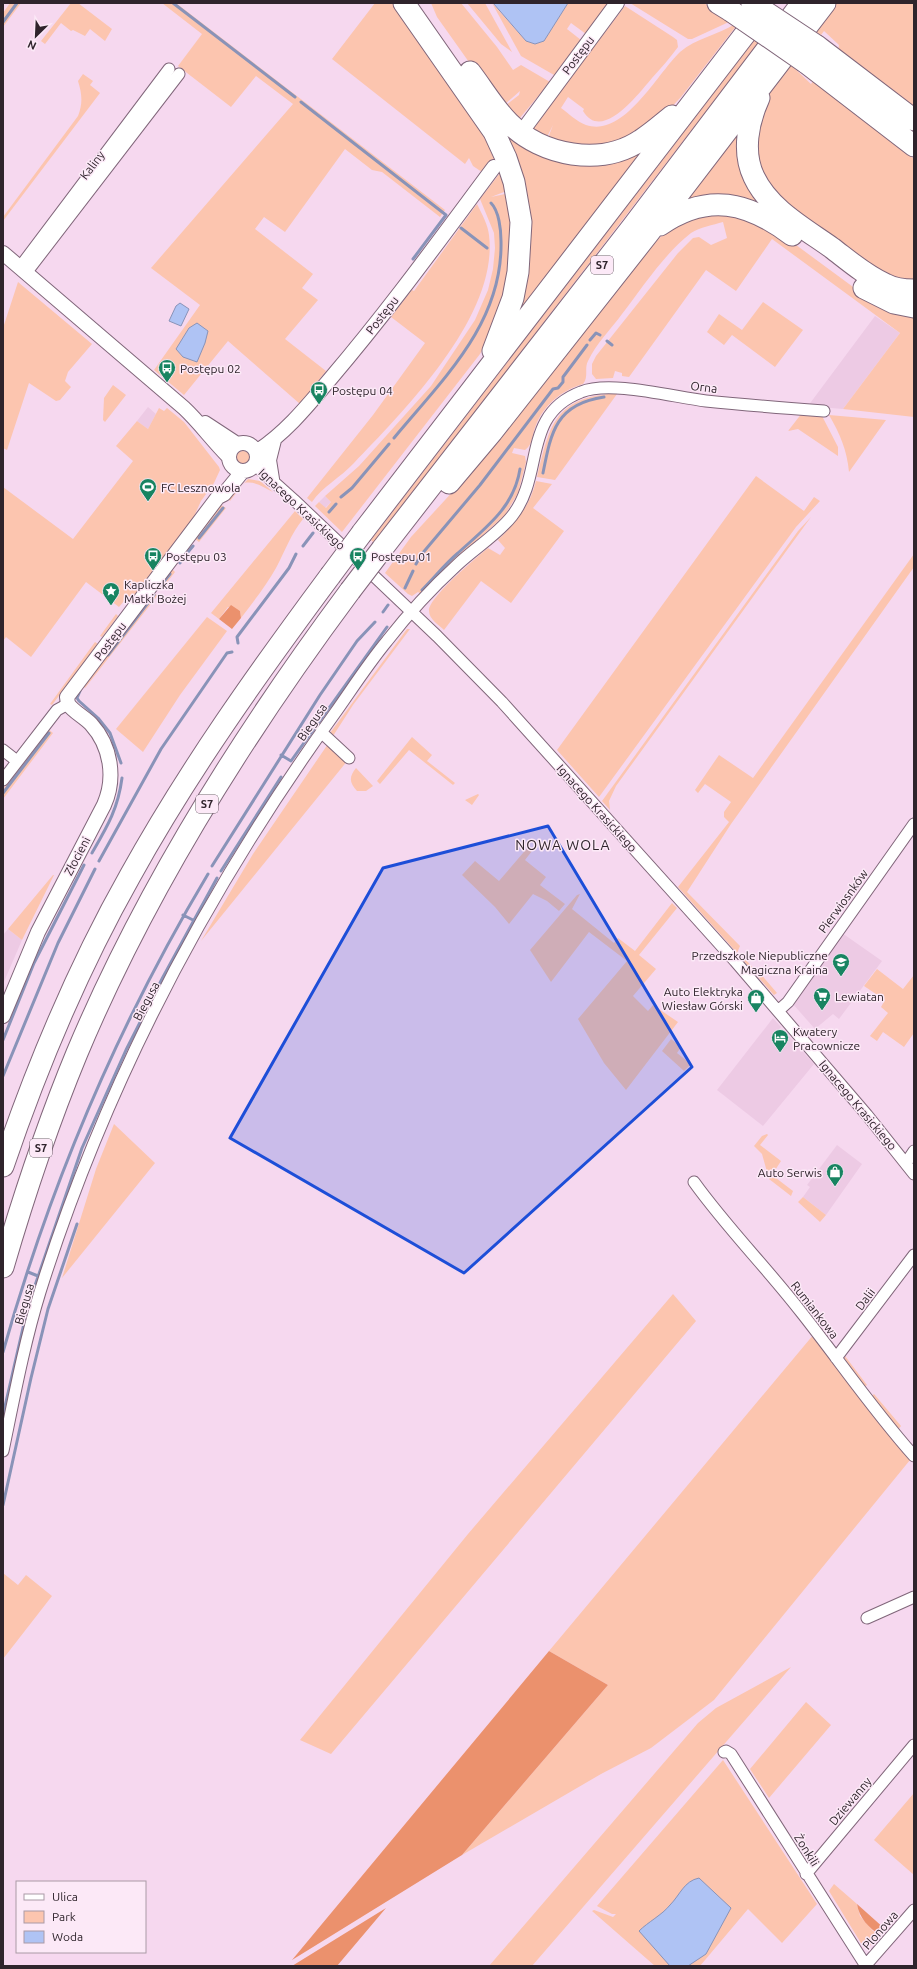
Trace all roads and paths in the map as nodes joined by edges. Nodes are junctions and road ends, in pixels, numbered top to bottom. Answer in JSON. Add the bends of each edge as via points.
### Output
{"nodes":[{"id":1,"x":404,"y":3,"type":"edge"},
{"id":2,"x":422,"y":3,"type":"edge"},
{"id":3,"x":617,"y":3,"type":"edge"},
{"id":4,"x":752,"y":3,"type":"edge"},
{"id":5,"x":768,"y":3,"type":"edge"},
{"id":6,"x":802,"y":3,"type":"edge"},
{"id":7,"x":825,"y":3,"type":"edge"},
{"id":8,"x":724,"y":7,"type":"edge"},
{"id":9,"x":811,"y":54,"type":"junction"},
{"id":10,"x":774,"y":68,"type":"junction"},
{"id":11,"x":174,"y":71,"type":"dead end"},
{"id":12,"x":696,"y":97,"type":"junction"},
{"id":13,"x":914,"y":120,"type":"edge"},
{"id":14,"x":526,"y":126,"type":"dead end"},
{"id":15,"x":914,"y":146,"type":"edge"},
{"id":16,"x":494,"y":167,"type":"dead end"},
{"id":17,"x":648,"y":234,"type":"junction"},
{"id":18,"x":3,"y":253,"type":"edge"},
{"id":19,"x":23,"y":270,"type":"junction"},
{"id":20,"x":914,"y":290,"type":"edge"},
{"id":21,"x":914,"y":307,"type":"edge"},
{"id":22,"x":484,"y":374,"type":"junction"},
{"id":23,"x":824,"y":411,"type":"dead end"},
{"id":24,"x":199,"y":422,"type":"junction"},
{"id":25,"x":274,"y":440,"type":"junction"},
{"id":26,"x":237,"y":444,"type":"junction"},
{"id":27,"x":256,"y":459,"type":"junction"},
{"id":28,"x":233,"y":464,"type":"junction"},
{"id":29,"x":272,"y":479,"type":"junction"},
{"id":30,"x":401,"y":525,"type":"junction"},
{"id":31,"x":412,"y":612,"type":"junction"},
{"id":32,"x":68,"y":704,"type":"junction"},
{"id":33,"x":321,"y":732,"type":"junction"},
{"id":34,"x":3,"y":750,"type":"edge"},
{"id":35,"x":349,"y":758,"type":"dead end"},
{"id":36,"x":17,"y":761,"type":"junction"},
{"id":37,"x":3,"y":780,"type":"edge"},
{"id":38,"x":914,"y":824,"type":"edge"},
{"id":39,"x":778,"y":1011,"type":"junction"},
{"id":40,"x":3,"y":1016,"type":"edge"},
{"id":41,"x":914,"y":1151,"type":"edge"},
{"id":42,"x":906,"y":1163,"type":"junction"},
{"id":43,"x":3,"y":1166,"type":"edge"},
{"id":44,"x":914,"y":1174,"type":"edge"},
{"id":45,"x":694,"y":1182,"type":"dead end"},
{"id":46,"x":914,"y":1255,"type":"edge"},
{"id":47,"x":3,"y":1268,"type":"edge"},
{"id":48,"x":836,"y":1358,"type":"junction"},
{"id":49,"x":3,"y":1451,"type":"edge"},
{"id":50,"x":914,"y":1456,"type":"edge"},
{"id":51,"x":914,"y":1596,"type":"edge"},
{"id":52,"x":867,"y":1618,"type":"dead end"},
{"id":53,"x":914,"y":1745,"type":"edge"},
{"id":54,"x":724,"y":1752,"type":"dead end"},
{"id":55,"x":806,"y":1874,"type":"junction"},
{"id":56,"x":914,"y":1910,"type":"edge"},
{"id":57,"x":865,"y":1966,"type":"edge"}],
"edges":[{"from":1,"to":22,"type":"highway","via":[[494,132],[510,166],[517,195],[521,222],[518,272],[514,292]]},
{"from":2,"to":12,"type":"highway","via":[[508,123],[522,135],[556,151],[586,155],[614,152],[640,140]]},
{"from":3,"to":14,"type":"street","name":"Postępu"},
{"from":4,"to":9,"type":"highway","bridge":true},
{"from":5,"to":12,"type":"highway","number":"S7"},
{"from":6,"to":30,"type":"highway","number":"S7"},
{"from":7,"to":10,"type":"highway"},
{"from":8,"to":9,"type":"highway","bridge":true},
{"from":9,"to":13,"type":"highway"},
{"from":9,"to":15,"type":"highway"},
{"from":10,"to":17,"type":"highway"},
{"from":10,"to":20,"type":"highway","via":[[751,118],[748,133],[751,168],[761,188],[774,205],[867,275],[885,285],[901,290]]},
{"from":11,"to":19,"type":"street","name":"Kaliny"},
{"from":12,"to":22,"type":"highway","number":"S7"},
{"from":16,"to":25,"type":"street","name":"Postępu","via":[[356,349]]},
{"from":17,"to":21,"type":"highway","via":[[685,210],[702,206],[738,206],[772,221],[870,292],[894,303]]},
{"from":17,"to":30,"type":"highway","via":[[455,477]]},
{"from":18,"to":19,"type":"street"},
{"from":19,"to":24,"type":"street"},
{"from":22,"to":43,"type":"highway","number":"S7","bridge":true,"via":[[274,651],[162,820],[129,877],[56,1028]]},
{"from":23,"to":31,"type":"street","name":"Orna","via":[[603,388],[581,392],[564,400],[546,419],[539,435],[524,495],[510,519],[458,564]]},
{"from":24,"to":26,"type":"street","via":[[207,424]]},
{"from":24,"to":28,"type":"street"},
{"from":25,"to":27,"type":"street","name":"Postępu"},
{"from":25,"to":29,"type":"street","via":[[269,460]]},
{"from":26,"to":27,"type":"street","via":[[250,445]]},
{"from":26,"to":28,"type":"street","via":[[231,448]]},
{"from":27,"to":28,"type":"street","via":[[249,471]]},
{"from":27,"to":29,"type":"street","name":"Ignacego Krasickiego"},
{"from":28,"to":32,"type":"street","name":"Postępu","via":[[218,497],[68,695]]},
{"from":29,"to":31,"type":"street","name":"Ignacego Krasickiego"},
{"from":30,"to":47,"type":"highway","number":"S7","bridge":true,"via":[[307,649],[253,731],[153,896],[77,1052],[31,1176]]},
{"from":31,"to":33,"type":"street","name":"Biegusa","via":[[385,643]]},
{"from":31,"to":39,"type":"street","name":"Ignacego Krasickiego","via":[[502,702]]},
{"from":32,"to":36,"type":"street","via":[[56,710]]},
{"from":32,"to":40,"type":"street","name":"Złocieni","via":[[92,726],[103,742],[111,771],[109,793],[38,932]]},
{"from":33,"to":35,"type":"street"},
{"from":33,"to":49,"type":"street","name":"Biegusa","via":[[236,862],[128,1064],[84,1168],[40,1292]]},
{"from":34,"to":36,"type":"street"},
{"from":36,"to":37,"type":"street"},
{"from":38,"to":39,"type":"street","name":"Pierwiosnków","via":[[788,1002]]},
{"from":39,"to":42,"type":"street","name":"Ignacego Krasickiego"},
{"from":41,"to":42,"type":"street"},
{"from":42,"to":44,"type":"street","name":"Ignacego Krasickiego"},
{"from":45,"to":48,"type":"street","name":"Rumiankowa"},
{"from":46,"to":48,"type":"street","name":"Dalii"},
{"from":48,"to":50,"type":"street","name":"Rumiankowa"},
{"from":51,"to":52,"type":"street"},
{"from":53,"to":55,"type":"street","name":"Dziewanny"},
{"from":54,"to":55,"type":"street","name":"Żonkili","via":[[732,1754]]},
{"from":55,"to":57,"type":"street","name":"Żonkili"},
{"from":56,"to":57,"type":"street","name":"Plonowa"}]}
